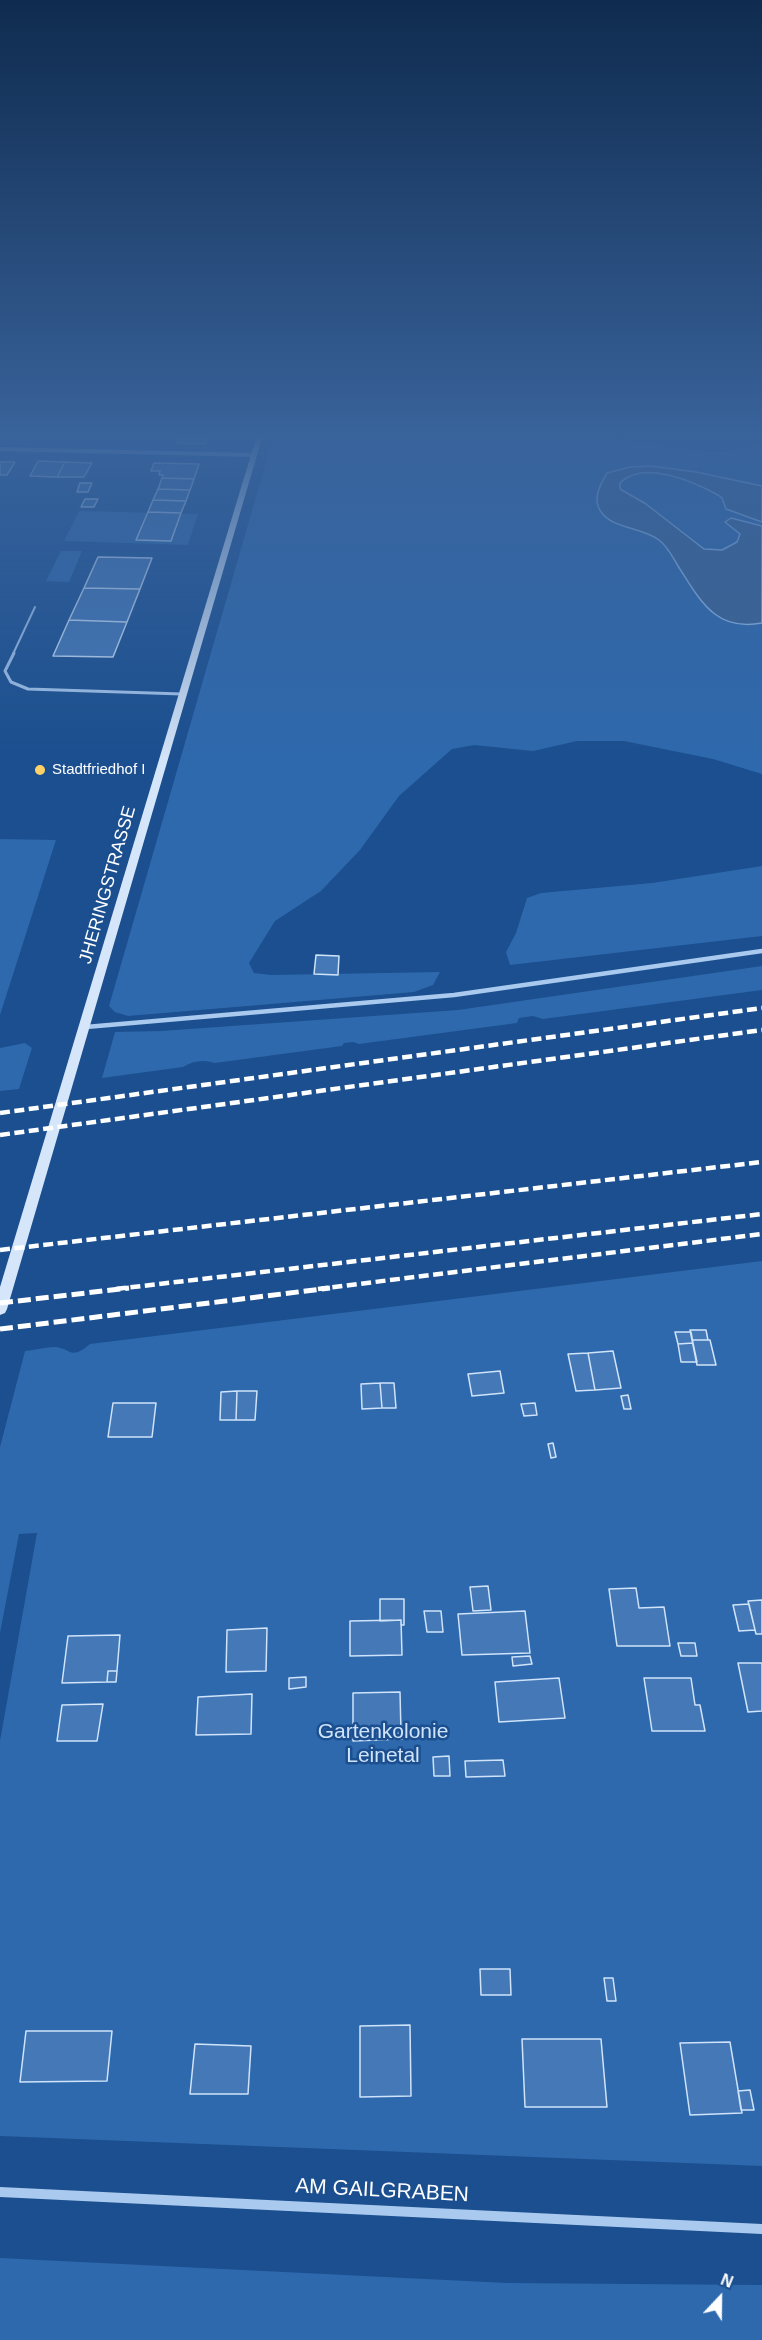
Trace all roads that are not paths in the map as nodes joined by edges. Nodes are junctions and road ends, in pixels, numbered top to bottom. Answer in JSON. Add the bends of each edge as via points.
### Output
{"nodes":[{"id":1,"x":226,"y":547,"type":"edge"},
{"id":2,"x":35,"y":608,"type":"dead end"},
{"id":3,"x":182,"y":694,"type":"junction"},
{"id":4,"x":762,"y":951,"type":"edge"},
{"id":5,"x":83,"y":1027,"type":"junction"},
{"id":6,"x":0,"y":1309,"type":"edge"},
{"id":7,"x":0,"y":2192,"type":"edge"},
{"id":8,"x":762,"y":2229,"type":"edge"}],
"edges":[{"from":1,"to":3,"type":"main road","name":"JHERINGSTRASSE"},
{"from":2,"to":3,"type":"lane","via":[[5,671],[11,682],[39,690]]},
{"from":3,"to":5,"type":"main road","name":"JHERINGSTRASSE"},
{"from":4,"to":5,"type":"lane","via":[[454,995]]},
{"from":5,"to":6,"type":"main road","name":"JHERINGSTRASSE"},
{"from":7,"to":8,"type":"street","name":"AM GAILGRABEN"}]}
